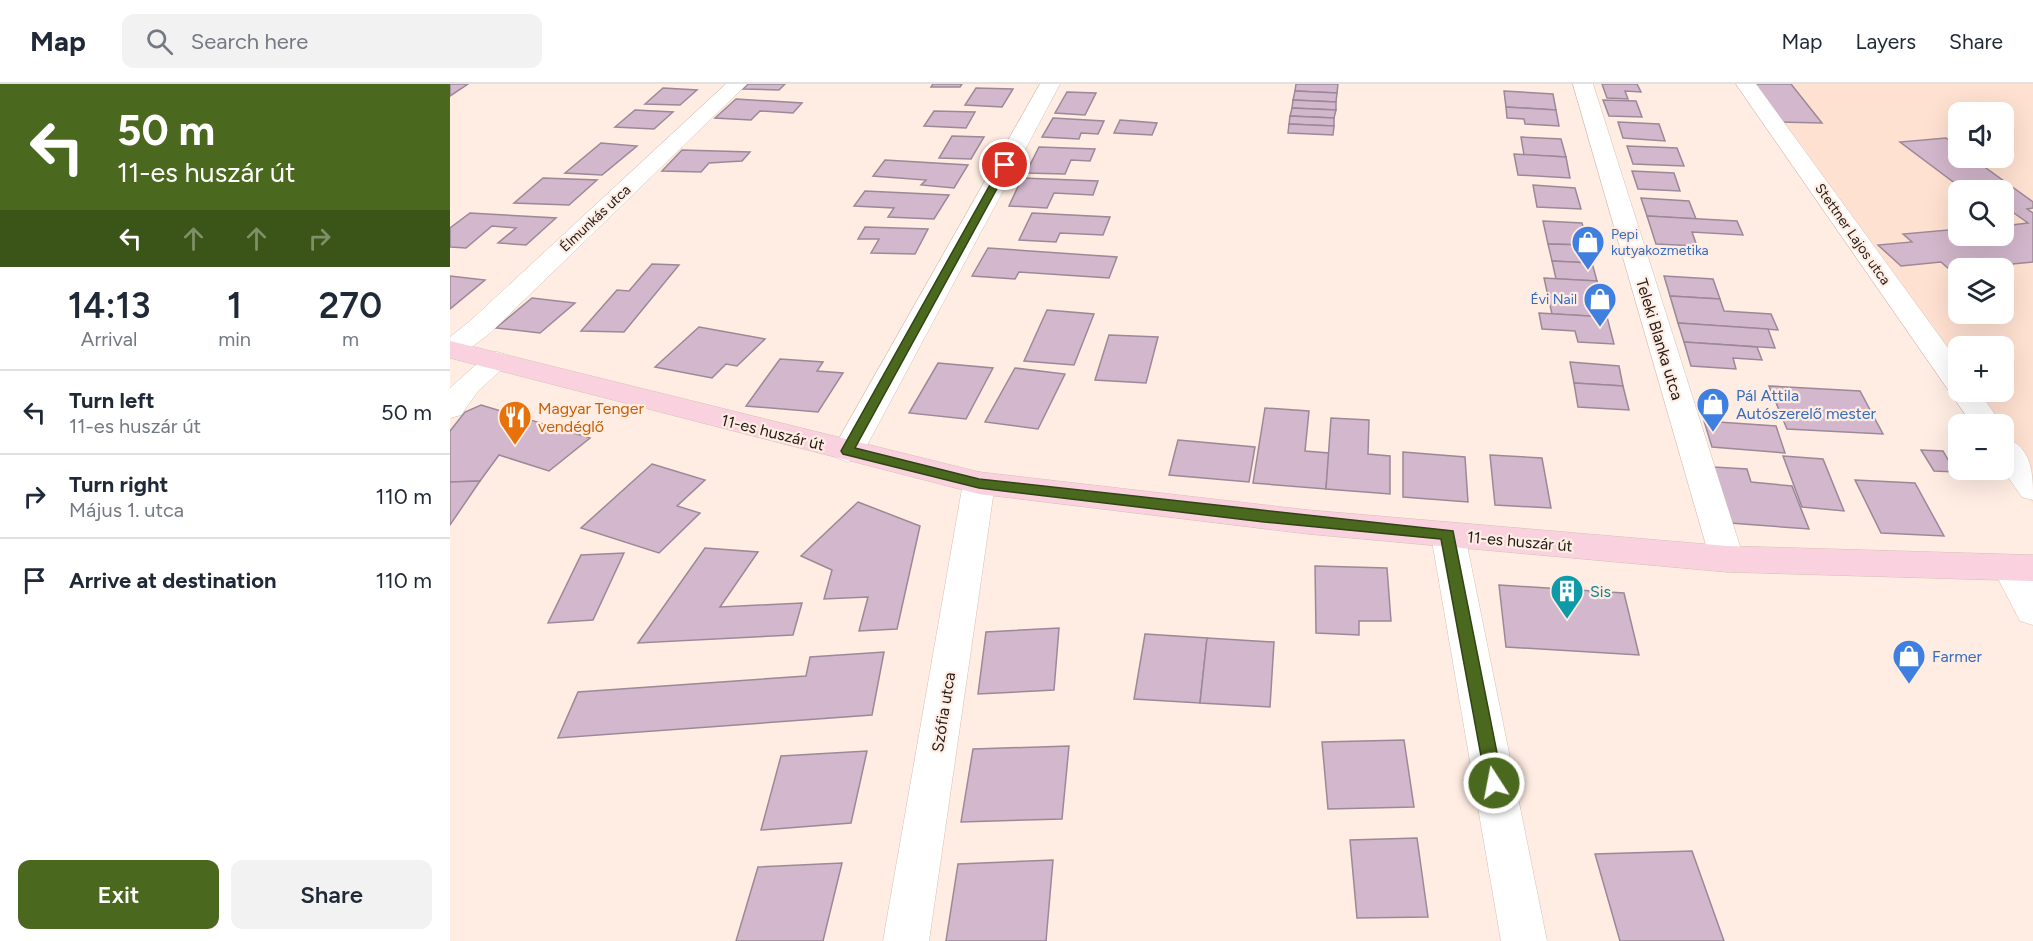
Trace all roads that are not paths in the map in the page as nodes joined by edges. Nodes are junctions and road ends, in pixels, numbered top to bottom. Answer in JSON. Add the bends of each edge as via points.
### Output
{"nodes":[{"id":1,"x":737,"y":84,"type":"edge"},
{"id":2,"x":1050,"y":84,"type":"edge"},
{"id":3,"x":1583,"y":84,"type":"edge"},
{"id":4,"x":1746,"y":84,"type":"edge"},
{"id":5,"x":450,"y":349,"type":"edge"},
{"id":6,"x":497,"y":361,"type":"junction"},
{"id":7,"x":1948,"y":369,"type":"edge"},
{"id":8,"x":450,"y":408,"type":"edge"},
{"id":9,"x":848,"y":451,"type":"junction"},
{"id":10,"x":2014,"y":462,"type":"edge"},
{"id":11,"x":979,"y":483,"type":"junction"},
{"id":12,"x":2033,"y":489,"type":"edge"},
{"id":13,"x":1448,"y":535,"type":"junction"},
{"id":14,"x":1727,"y":560,"type":"junction"},
{"id":15,"x":2021,"y":568,"type":"edge"},
{"id":16,"x":2033,"y":611,"type":"edge"},
{"id":17,"x":906,"y":941,"type":"edge"},
{"id":18,"x":1524,"y":941,"type":"edge"}],
"edges":[{"from":1,"to":5,"type":"street","name":"Élmunkás utca","via":[[479,328]]},
{"from":2,"to":9,"type":"street"},
{"from":3,"to":14,"type":"street","name":"Teleki Blanka utca"},
{"from":4,"to":7,"type":"street","name":"Stettner Lajos utca"},
{"from":5,"to":6,"type":"main road","name":"11-es huszár út"},
{"from":6,"to":8,"type":"street","via":[[468,385]]},
{"from":6,"to":9,"type":"main road","name":"11-es huszár út"},
{"from":9,"to":11,"type":"main road","name":"11-es huszár út"},
{"from":10,"to":12,"type":"street"},
{"from":11,"to":13,"type":"main road","name":"11-es huszár út"},
{"from":11,"to":17,"type":"street","name":"Szófia utca"},
{"from":13,"to":14,"type":"main road","name":"11-es huszár út"},
{"from":13,"to":18,"type":"street"},
{"from":14,"to":15,"type":"main road","name":"11-es huszár út"},
{"from":15,"to":16,"type":"street"}]}
